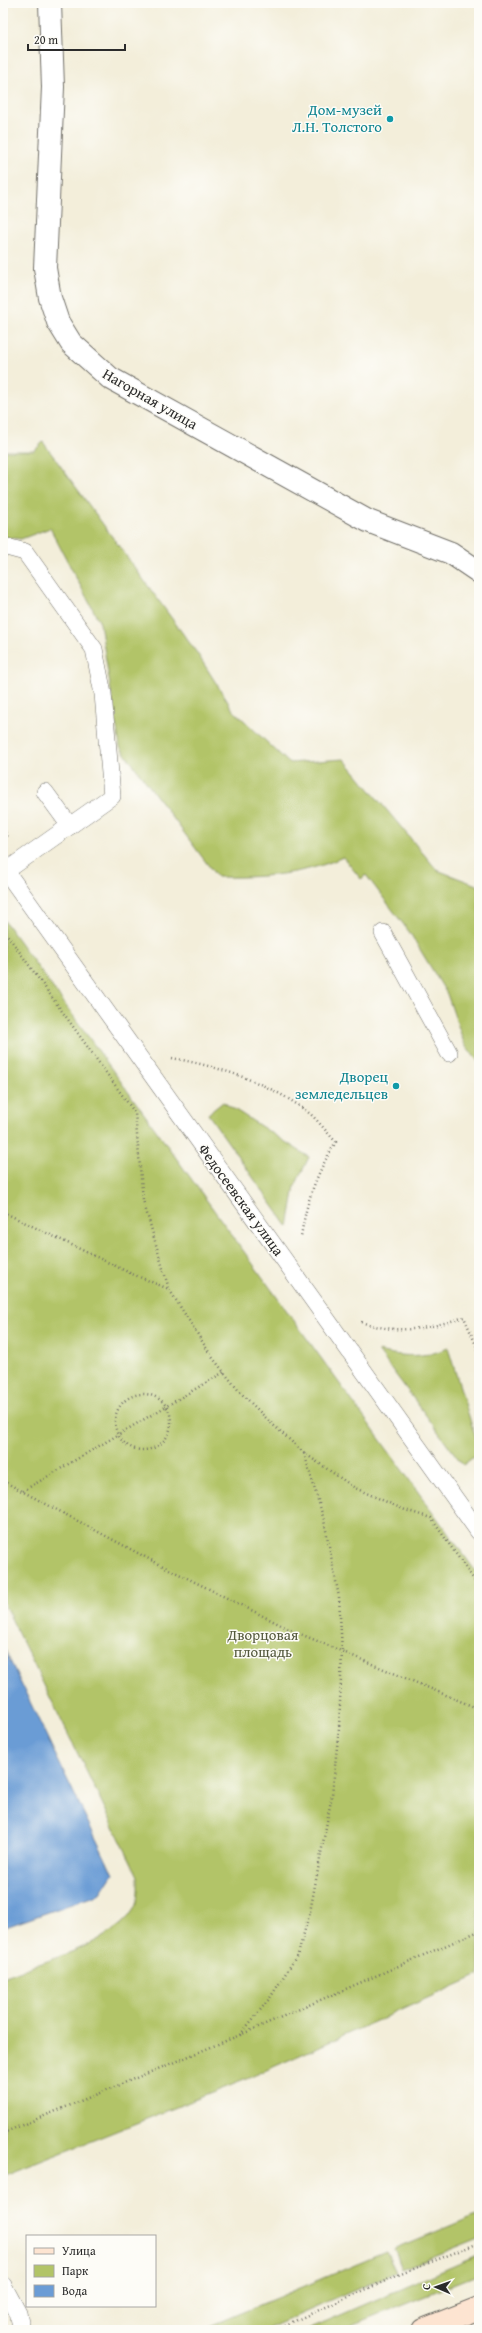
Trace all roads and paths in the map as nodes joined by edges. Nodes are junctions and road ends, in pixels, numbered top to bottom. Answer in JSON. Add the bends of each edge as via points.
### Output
{"nodes":[{"id":1,"x":50,"y":3,"type":"edge"},
{"id":2,"x":3,"y":546,"type":"edge"},
{"id":3,"x":479,"y":572,"type":"edge"},
{"id":4,"x":45,"y":792,"type":"dead end"},
{"id":5,"x":70,"y":826,"type":"junction"},
{"id":6,"x":5,"y":869,"type":"edge"},
{"id":7,"x":3,"y":929,"type":"edge"},
{"id":8,"x":383,"y":933,"type":"dead end"},
{"id":9,"x":449,"y":1053,"type":"dead end"},
{"id":10,"x":168,"y":1057,"type":"dead end"},
{"id":11,"x":3,"y":1212,"type":"edge"},
{"id":12,"x":300,"y":1240,"type":"dead end"},
{"id":13,"x":169,"y":1290,"type":"junction"},
{"id":14,"x":357,"y":1320,"type":"dead end"},
{"id":15,"x":479,"y":1352,"type":"edge"},
{"id":16,"x":224,"y":1372,"type":"junction"},
{"id":17,"x":166,"y":1406,"type":"junction"},
{"id":18,"x":118,"y":1434,"type":"junction"},
{"id":19,"x":304,"y":1453,"type":"junction"},
{"id":20,"x":3,"y":1480,"type":"edge"},
{"id":21,"x":23,"y":1491,"type":"junction"},
{"id":22,"x":479,"y":1532,"type":"edge"},
{"id":23,"x":479,"y":1586,"type":"edge"},
{"id":24,"x":342,"y":1651,"type":"junction"},
{"id":25,"x":479,"y":1709,"type":"edge"},
{"id":26,"x":479,"y":1931,"type":"edge"},
{"id":27,"x":240,"y":2035,"type":"junction"},
{"id":28,"x":3,"y":2133,"type":"edge"},
{"id":29,"x":479,"y":2243,"type":"edge"},
{"id":30,"x":5,"y":2290,"type":"edge"},
{"id":31,"x":479,"y":2308,"type":"edge"},
{"id":32,"x":22,"y":2330,"type":"edge"},
{"id":33,"x":274,"y":2330,"type":"edge"},
{"id":34,"x":423,"y":2330,"type":"edge"}],
"edges":[{"from":1,"to":3,"type":"street","name":"Нагорная улица","via":[[52,87],[45,268],[50,298],[58,322],[71,343],[110,378],[368,521],[451,553]]},
{"from":2,"to":5,"type":"lane","via":[[25,552],[94,649],[103,694],[112,796]]},
{"from":4,"to":5,"type":"lane"},
{"from":5,"to":6,"type":"lane"},
{"from":6,"to":22,"type":"lane","name":"Федосеевская улица"},
{"from":7,"to":13,"type":"path","via":[[135,1114],[143,1200]]},
{"from":8,"to":9,"type":"lane"},
{"from":10,"to":12,"type":"path","via":[[251,1079],[281,1094],[310,1114],[336,1142],[322,1164],[310,1193]]},
{"from":11,"to":13,"type":"path"},
{"from":13,"to":16,"type":"path"},
{"from":14,"to":15,"type":"path","via":[[376,1327],[403,1330],[432,1328],[464,1317]]},
{"from":16,"to":17,"type":"path"},
{"from":16,"to":19,"type":"path","via":[[239,1391]]},
{"from":17,"to":18,"type":"path"},
{"from":17,"to":18,"type":"path","via":[[149,1394],[131,1396],[118,1408]]},
{"from":17,"to":18,"type":"path","via":[[171,1421],[170,1430],[159,1446],[150,1449],[131,1447]]},
{"from":18,"to":21,"type":"path"},
{"from":19,"to":23,"type":"path","via":[[355,1488],[405,1510],[431,1518]]},
{"from":19,"to":24,"type":"path","via":[[324,1520],[339,1597]]},
{"from":20,"to":21,"type":"path"},
{"from":21,"to":24,"type":"path","via":[[220,1595],[291,1630]]},
{"from":24,"to":25,"type":"path"},
{"from":24,"to":27,"type":"path","via":[[339,1728],[332,1796],[310,1912],[298,1954],[270,1998]]},
{"from":26,"to":27,"type":"path"},
{"from":27,"to":28,"type":"path"},
{"from":29,"to":33,"type":"path"},
{"from":30,"to":32,"type":"lane","via":[[18,2313]]},
{"from":31,"to":34,"type":"main road"}]}
